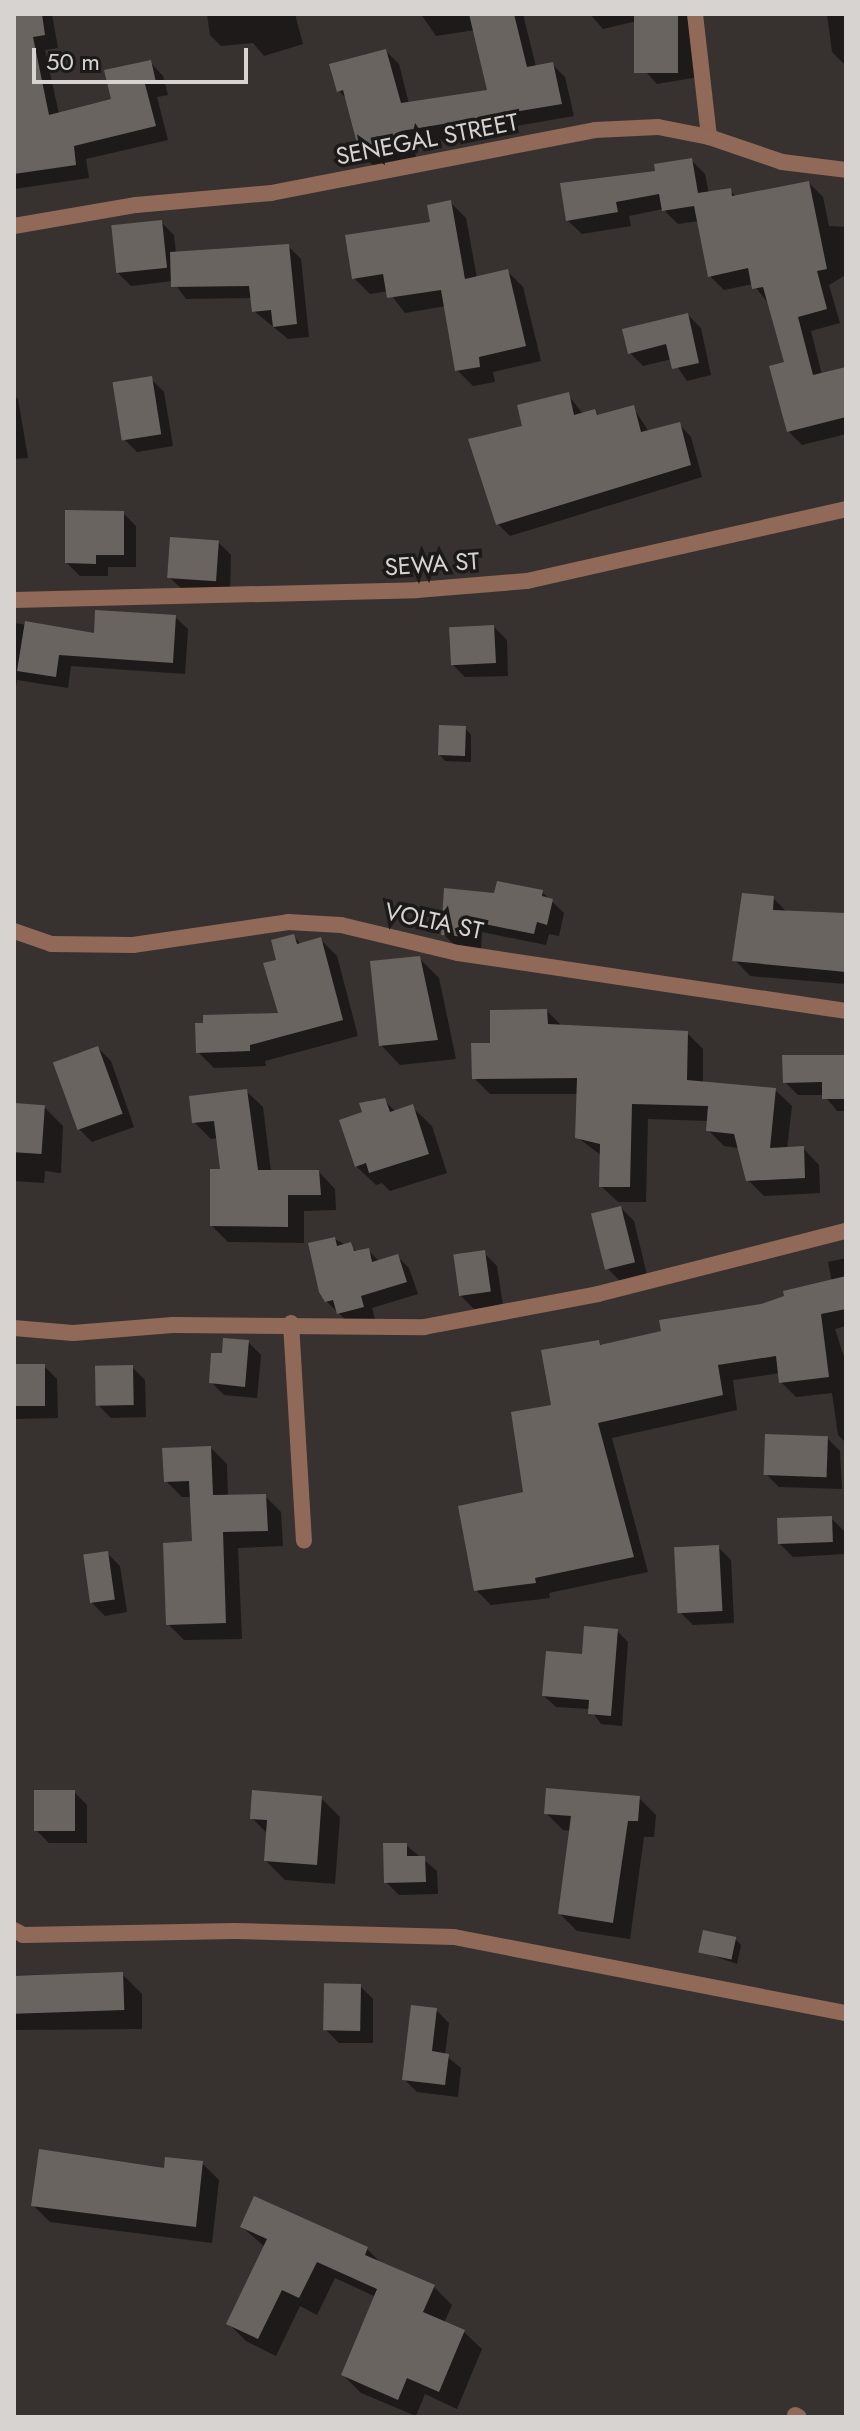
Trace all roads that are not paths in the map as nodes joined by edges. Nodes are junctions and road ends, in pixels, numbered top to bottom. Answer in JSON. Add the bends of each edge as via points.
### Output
{"nodes":[{"id":1,"x":695,"y":14,"type":"edge"},
{"id":2,"x":709,"y":137,"type":"junction"},
{"id":3,"x":846,"y":170,"type":"edge"},
{"id":4,"x":14,"y":226,"type":"edge"},
{"id":5,"x":846,"y":509,"type":"edge"},
{"id":6,"x":14,"y":600,"type":"edge"},
{"id":7,"x":14,"y":931,"type":"edge"},
{"id":8,"x":846,"y":1011,"type":"edge"},
{"id":9,"x":846,"y":1231,"type":"edge"},
{"id":10,"x":291,"y":1323,"type":"junction"},
{"id":11,"x":14,"y":1328,"type":"edge"},
{"id":12,"x":304,"y":1541,"type":"dead end"},
{"id":13,"x":14,"y":1930,"type":"edge"},
{"id":14,"x":846,"y":2013,"type":"edge"}],
"edges":[{"from":1,"to":2,"type":"street"},
{"from":2,"to":3,"type":"street","name":"SENEGAL STREET","via":[[782,162]]},
{"from":2,"to":4,"type":"street","name":"SENEGAL STREET","via":[[658,127],[595,130],[271,193],[136,205]]},
{"from":5,"to":6,"type":"street","name":"SEWA ST","via":[[527,581],[417,590]]},
{"from":7,"to":8,"type":"street","name":"VOLTA ST","via":[[51,944],[133,945],[288,922],[341,925],[458,953]]},
{"from":9,"to":10,"type":"street","via":[[598,1294],[424,1327]]},
{"from":10,"to":11,"type":"street","via":[[73,1333]]},
{"from":10,"to":12,"type":"street"},
{"from":13,"to":14,"type":"street","via":[[23,1935],[235,1931],[454,1937]]}]}
